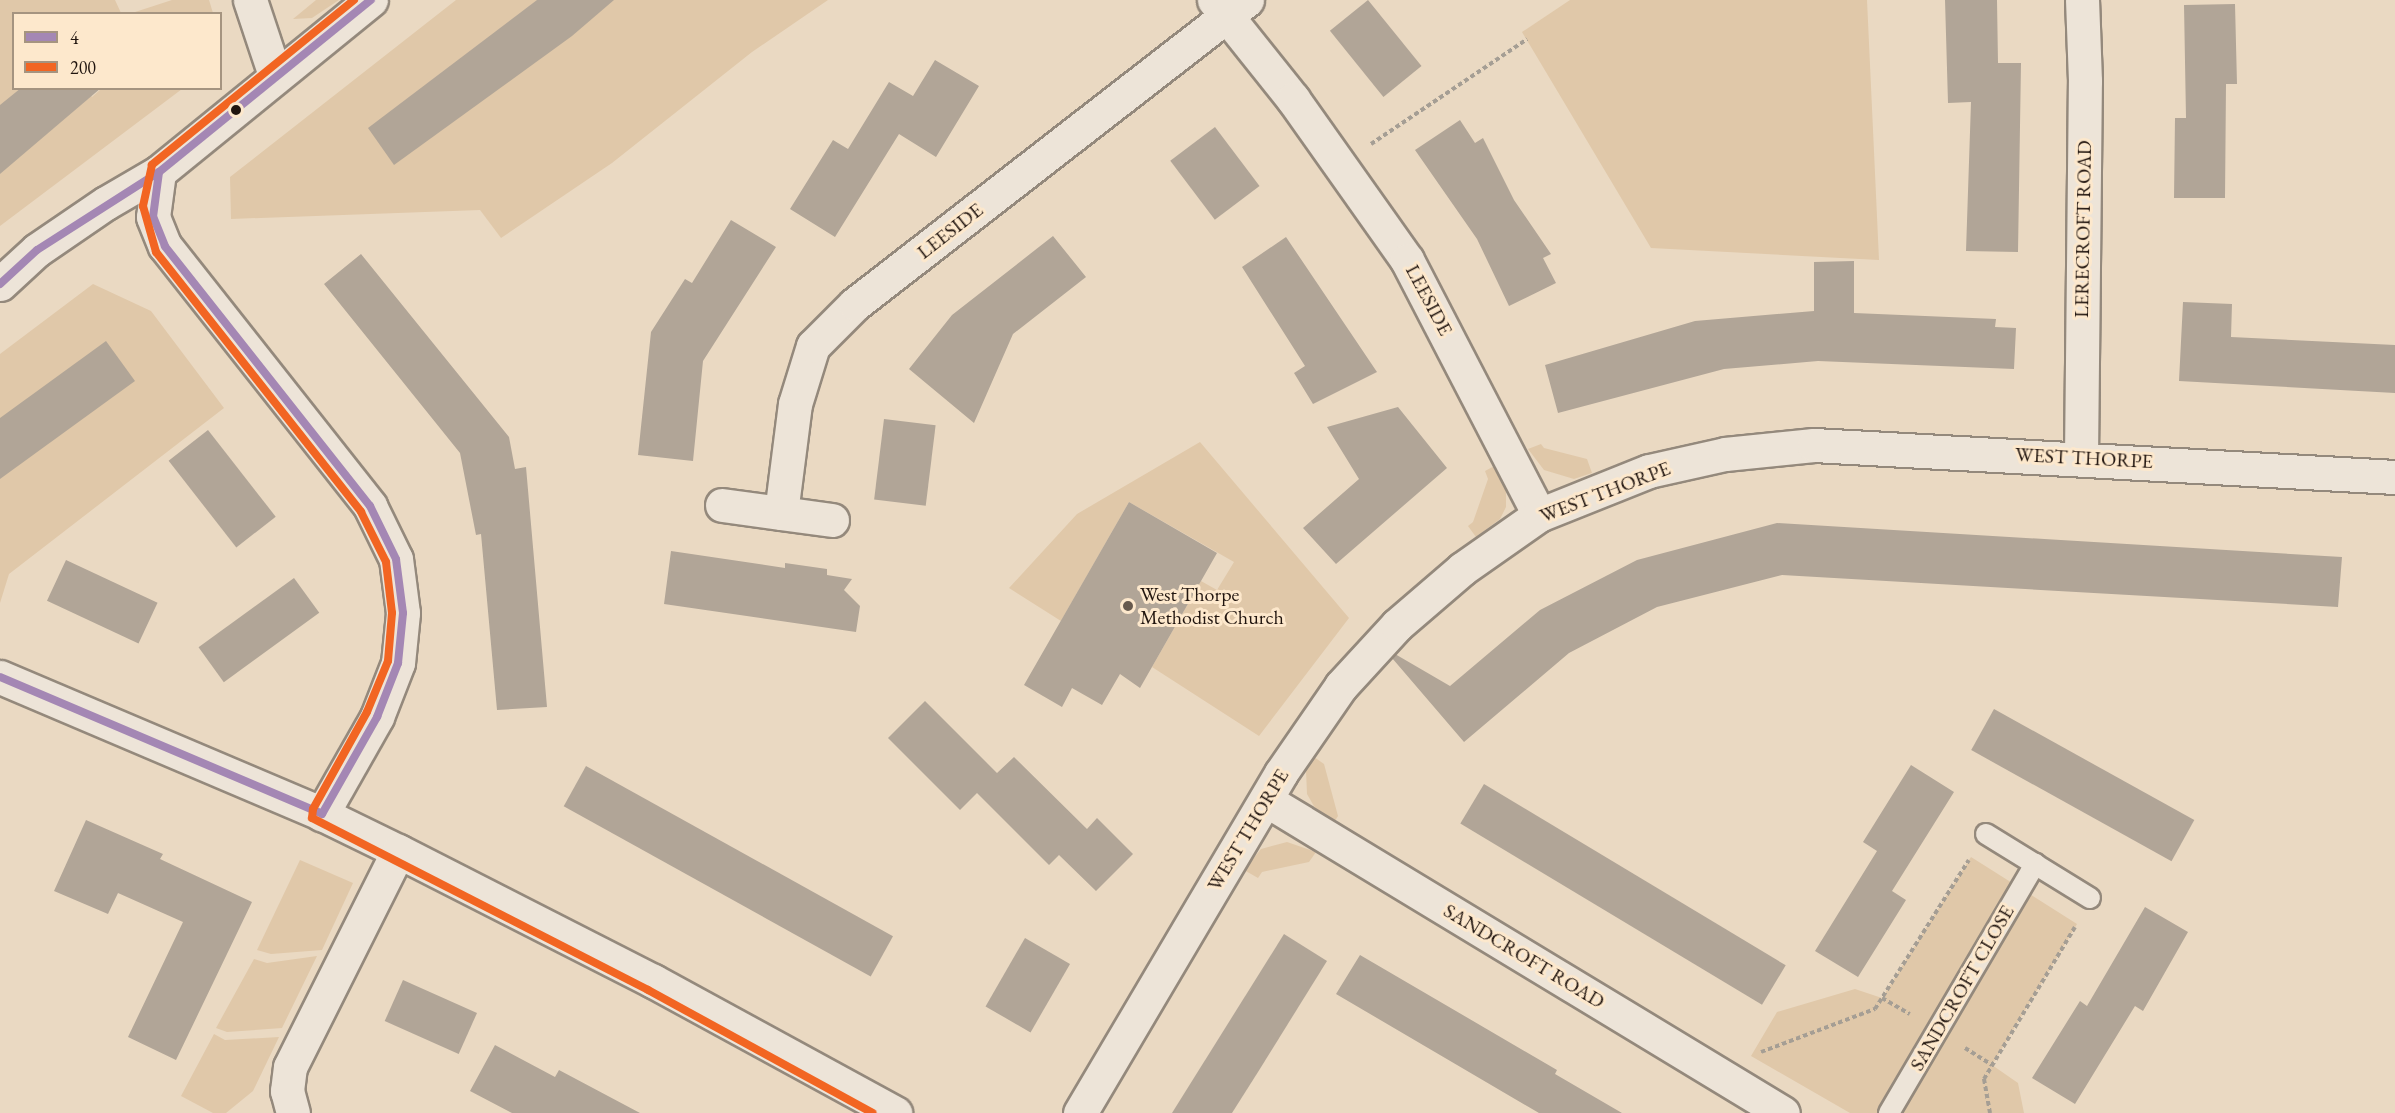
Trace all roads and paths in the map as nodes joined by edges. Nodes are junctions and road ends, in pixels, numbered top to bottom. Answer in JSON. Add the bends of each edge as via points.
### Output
{"nodes":[{"id":1,"x":250,"y":0,"type":"edge"},
{"id":2,"x":371,"y":0,"type":"edge"},
{"id":3,"x":2082,"y":0,"type":"edge"},
{"id":4,"x":1229,"y":5,"type":"edge"},
{"id":5,"x":1527,"y":39,"type":"dead end"},
{"id":6,"x":275,"y":75,"type":"junction"},
{"id":7,"x":1339,"y":165,"type":"junction"},
{"id":8,"x":159,"y":172,"type":"junction"},
{"id":9,"x":0,"y":284,"type":"edge"},
{"id":10,"x":2081,"y":457,"type":"junction"},
{"id":11,"x":2395,"y":477,"type":"edge"},
{"id":12,"x":722,"y":505,"type":"dead end"},
{"id":13,"x":782,"y":513,"type":"junction"},
{"id":14,"x":1539,"y":515,"type":"junction"},
{"id":15,"x":832,"y":520,"type":"dead end"},
{"id":16,"x":0,"y":677,"type":"edge"},
{"id":17,"x":1266,"y":800,"type":"junction"},
{"id":18,"x":321,"y":814,"type":"junction"},
{"id":19,"x":1986,"y":834,"type":"joint"},
{"id":20,"x":398,"y":851,"type":"junction"},
{"id":21,"x":2035,"y":864,"type":"junction"},
{"id":22,"x":2090,"y":898,"type":"joint"},
{"id":23,"x":1712,"y":1070,"type":"junction"},
{"id":24,"x":293,"y":1113,"type":"edge"},
{"id":25,"x":895,"y":1113,"type":"edge"},
{"id":26,"x":1080,"y":1113,"type":"edge"},
{"id":27,"x":1783,"y":1113,"type":"edge"},
{"id":28,"x":1889,"y":1113,"type":"edge"},
{"id":29,"x":1990,"y":1113,"type":"edge"}],
"edges":[{"from":1,"to":6,"type":"street"},
{"from":2,"to":6,"type":"street"},
{"from":3,"to":10,"type":"street","name":"LERECROFT ROAD","via":[[2085,81]]},
{"from":4,"to":7,"type":"street","name":"LEESIDE"},
{"from":4,"to":13,"type":"street","name":"LEESIDE","via":[[855,304],[813,346],[795,404]]},
{"from":5,"to":7,"type":"path"},
{"from":6,"to":8,"type":"street"},
{"from":7,"to":14,"type":"street","name":"LEESIDE","via":[[1407,260]]},
{"from":8,"to":9,"type":"street","via":[[47,243]]},
{"from":8,"to":18,"type":"street","via":[[153,218],[165,246],[370,506],[396,559],[403,613],[398,663],[377,717]]},
{"from":10,"to":11,"type":"street","name":"WEST THORPE"},
{"from":10,"to":14,"type":"street","name":"WEST THORPE","via":[[1815,445],[1725,454],[1649,471]]},
{"from":12,"to":13,"type":"street"},
{"from":13,"to":15,"type":"street"},
{"from":14,"to":17,"type":"street","name":"WEST THORPE","via":[[1462,569],[1397,625],[1341,686]]},
{"from":16,"to":18,"type":"street"},
{"from":17,"to":23,"type":"street","name":"SANDCROFT ROAD"},
{"from":17,"to":26,"type":"street","name":"WEST THORPE"},
{"from":18,"to":20,"type":"street"},
{"from":19,"to":21,"type":"lane"},
{"from":19,"to":23,"type":"path","via":[[1875,1009]]},
{"from":20,"to":24,"type":"street","via":[[290,1067],[287,1091]]},
{"from":20,"to":25,"type":"street","via":[[653,981]]},
{"from":21,"to":22,"type":"lane"},
{"from":21,"to":28,"type":"lane","name":"SANDCROFT CLOSE"},
{"from":22,"to":29,"type":"path","via":[[1984,1079]]},
{"from":23,"to":27,"type":"street","name":"SANDCROFT ROAD"}]}
